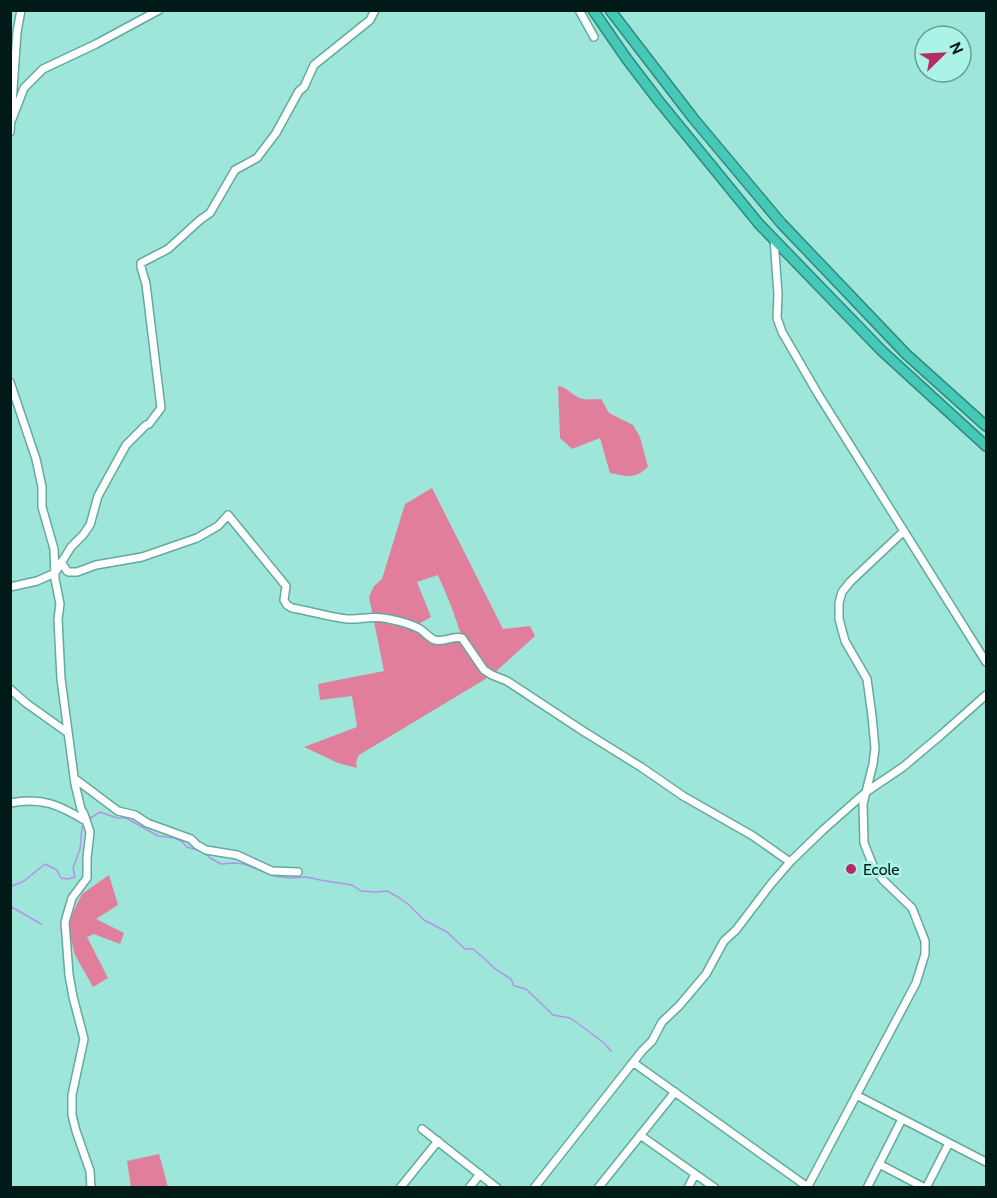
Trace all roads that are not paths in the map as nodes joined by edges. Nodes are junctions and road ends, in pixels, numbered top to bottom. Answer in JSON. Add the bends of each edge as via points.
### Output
{"nodes":[{"id":1,"x":21,"y":10,"type":"edge"},
{"id":2,"x":159,"y":10,"type":"edge"},
{"id":3,"x":375,"y":10,"type":"edge"},
{"id":4,"x":579,"y":10,"type":"edge"},
{"id":5,"x":592,"y":10,"type":"edge"},
{"id":6,"x":610,"y":10,"type":"edge"},
{"id":7,"x":594,"y":37,"type":"dead end"},
{"id":8,"x":12,"y":119,"type":"edge"},
{"id":9,"x":10,"y":132,"type":"edge"},
{"id":10,"x":774,"y":239,"type":"junction"},
{"id":11,"x":10,"y":382,"type":"edge"},
{"id":12,"x":987,"y":426,"type":"edge"},
{"id":13,"x":987,"y":446,"type":"edge"},
{"id":14,"x":904,"y":531,"type":"junction"},
{"id":15,"x":61,"y":562,"type":"junction"},
{"id":16,"x":55,"y":573,"type":"junction"},
{"id":17,"x":10,"y":587,"type":"edge"},
{"id":18,"x":987,"y":662,"type":"edge"},
{"id":19,"x":10,"y":689,"type":"edge"},
{"id":20,"x":987,"y":695,"type":"edge"},
{"id":21,"x":68,"y":733,"type":"junction"},
{"id":22,"x":74,"y":778,"type":"junction"},
{"id":23,"x":866,"y":792,"type":"junction"},
{"id":24,"x":10,"y":803,"type":"edge"},
{"id":25,"x":86,"y":821,"type":"junction"},
{"id":26,"x":790,"y":862,"type":"junction"},
{"id":27,"x":298,"y":872,"type":"dead end"},
{"id":28,"x":634,"y":1063,"type":"junction"},
{"id":29,"x":675,"y":1092,"type":"junction"},
{"id":30,"x":856,"y":1095,"type":"junction"},
{"id":31,"x":902,"y":1119,"type":"junction"},
{"id":32,"x":422,"y":1129,"type":"dead end"},
{"id":33,"x":640,"y":1135,"type":"junction"},
{"id":34,"x":438,"y":1141,"type":"junction"},
{"id":35,"x":949,"y":1143,"type":"junction"},
{"id":36,"x":987,"y":1162,"type":"edge"},
{"id":37,"x":879,"y":1164,"type":"junction"},
{"id":38,"x":480,"y":1174,"type":"junction"},
{"id":39,"x":695,"y":1174,"type":"junction"},
{"id":40,"x":808,"y":1187,"type":"edge"},
{"id":41,"x":91,"y":1188,"type":"edge"},
{"id":42,"x":400,"y":1188,"type":"edge"},
{"id":43,"x":469,"y":1188,"type":"edge"},
{"id":44,"x":497,"y":1188,"type":"edge"},
{"id":45,"x":534,"y":1188,"type":"edge"},
{"id":46,"x":598,"y":1188,"type":"edge"},
{"id":47,"x":688,"y":1188,"type":"edge"},
{"id":48,"x":715,"y":1188,"type":"edge"},
{"id":49,"x":867,"y":1188,"type":"edge"},
{"id":50,"x":925,"y":1188,"type":"edge"}],
"edges":[{"from":1,"to":8,"type":"street"},
{"from":2,"to":8,"type":"street","via":[[43,69],[24,88]]},
{"from":3,"to":15,"type":"street","via":[[370,20],[314,65],[276,133],[257,158],[235,170],[210,213],[168,249],[141,263],[161,408],[126,445],[99,496],[90,525]]},
{"from":4,"to":7,"type":"street"},
{"from":5,"to":10,"type":"highway","via":[[658,100]]},
{"from":6,"to":12,"type":"highway","via":[[693,118],[782,223],[906,354]]},
{"from":8,"to":9,"type":"street"},
{"from":10,"to":13,"type":"highway","via":[[882,351]]},
{"from":10,"to":14,"type":"street","via":[[777,318],[782,332]]},
{"from":11,"to":16,"type":"street","via":[[36,459]]},
{"from":14,"to":18,"type":"street"},
{"from":14,"to":23,"type":"street","via":[[850,582],[839,603],[845,640],[869,687],[875,748]]},
{"from":15,"to":16,"type":"street"},
{"from":15,"to":26,"type":"street","via":[[67,571],[77,572],[142,557],[197,538],[228,515],[286,586],[287,605],[344,619],[390,619],[438,641],[462,638],[484,670]]},
{"from":16,"to":17,"type":"street"},
{"from":16,"to":21,"type":"street"},
{"from":19,"to":21,"type":"street"},
{"from":20,"to":23,"type":"street","via":[[903,767]]},
{"from":21,"to":22,"type":"street"},
{"from":22,"to":25,"type":"street"},
{"from":22,"to":27,"type":"street","via":[[118,811],[191,839],[206,850],[237,855],[272,871]]},
{"from":23,"to":26,"type":"street"},
{"from":23,"to":30,"type":"street","via":[[864,843],[874,868],[912,908],[925,941],[925,954],[916,983]]},
{"from":24,"to":25,"type":"street","via":[[50,803]]},
{"from":25,"to":41,"type":"street","via":[[90,832],[87,878],[72,898],[65,922],[71,986],[84,1039],[72,1095],[72,1115],[90,1171]]},
{"from":26,"to":28,"type":"street","via":[[724,941],[706,974],[662,1022]]},
{"from":28,"to":29,"type":"street"},
{"from":28,"to":45,"type":"street"},
{"from":29,"to":33,"type":"street"},
{"from":29,"to":40,"type":"street"},
{"from":30,"to":31,"type":"street"},
{"from":30,"to":40,"type":"street"},
{"from":31,"to":35,"type":"street"},
{"from":31,"to":37,"type":"street"},
{"from":32,"to":34,"type":"street"},
{"from":33,"to":39,"type":"street"},
{"from":33,"to":46,"type":"street"},
{"from":34,"to":38,"type":"street"},
{"from":34,"to":42,"type":"street"},
{"from":35,"to":36,"type":"street"},
{"from":35,"to":50,"type":"street"},
{"from":37,"to":49,"type":"street"},
{"from":37,"to":50,"type":"street"},
{"from":38,"to":43,"type":"street"},
{"from":38,"to":44,"type":"street"},
{"from":39,"to":47,"type":"street"},
{"from":39,"to":48,"type":"street"}]}
